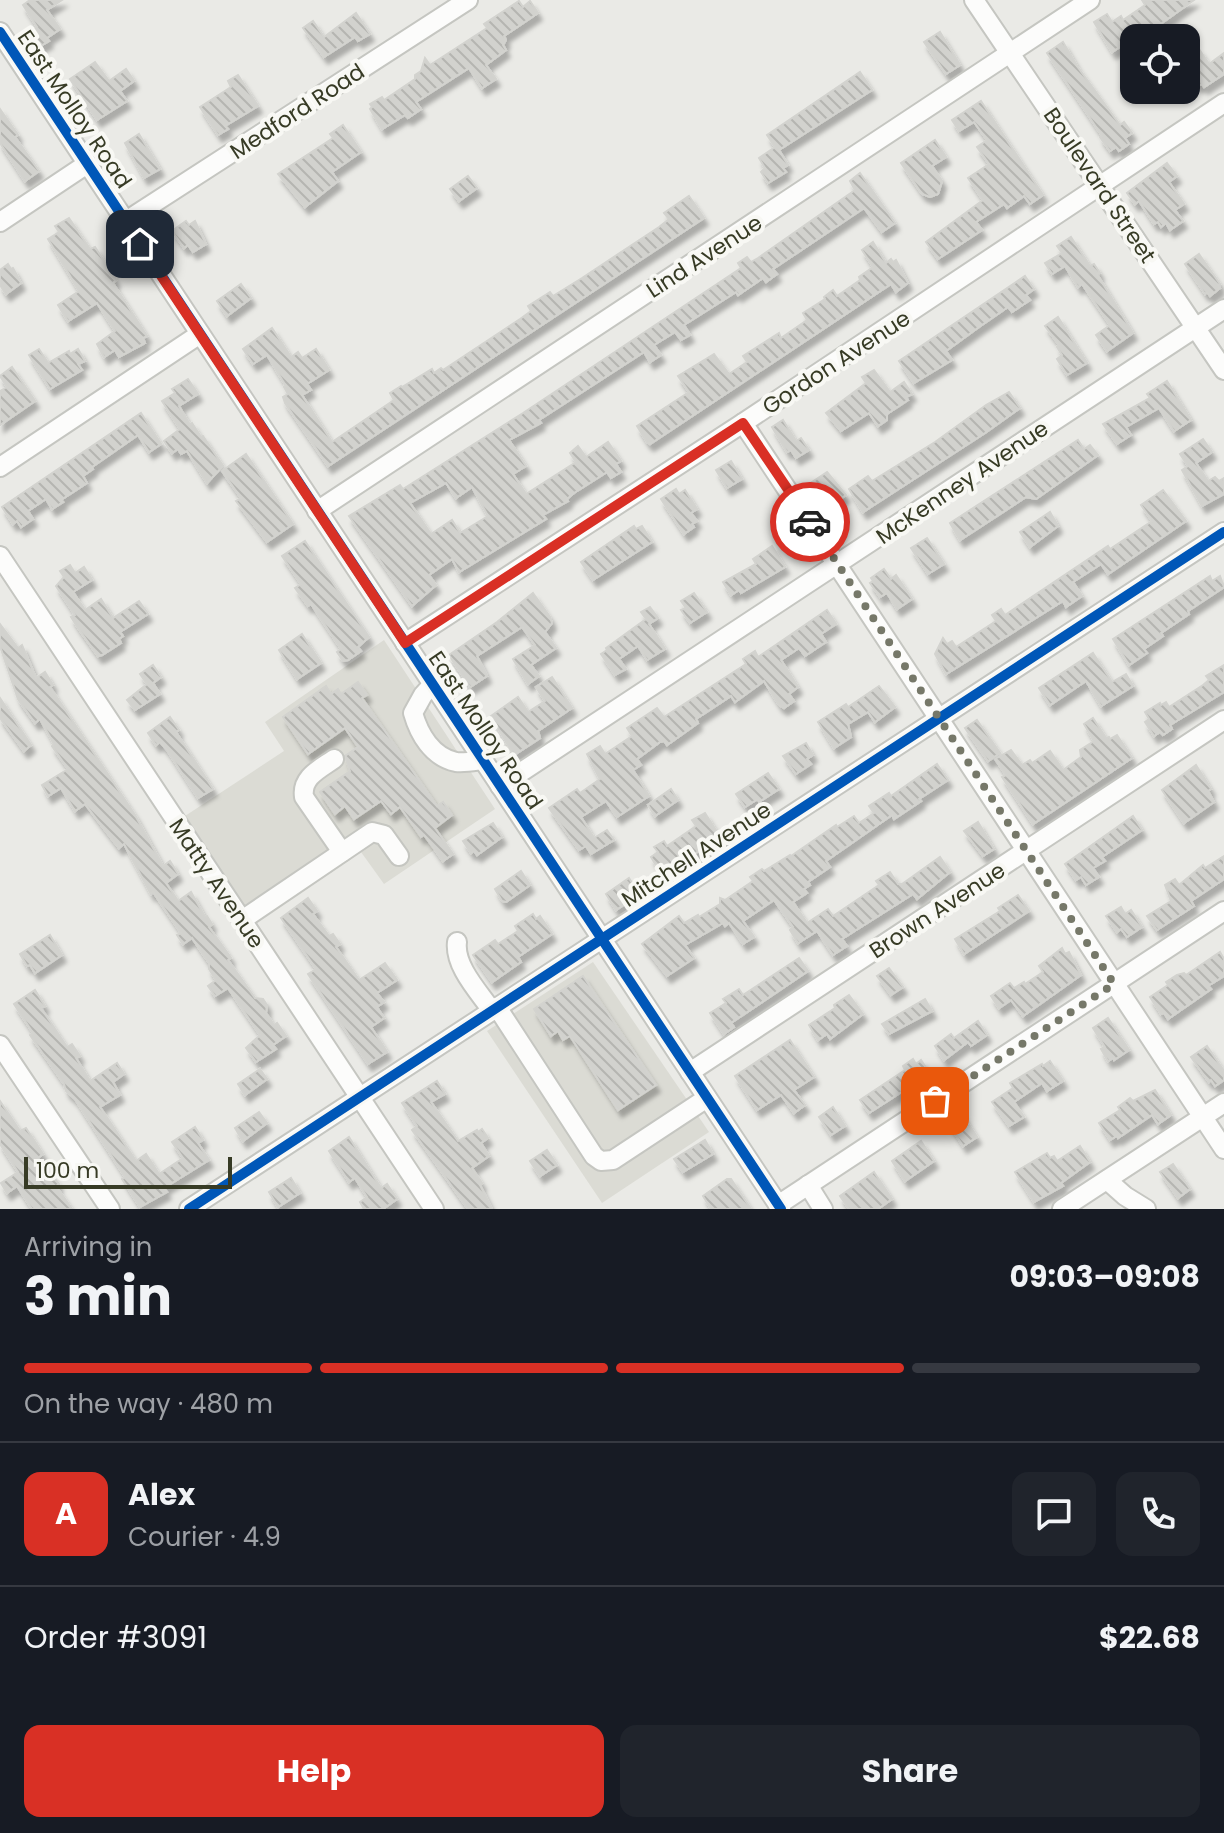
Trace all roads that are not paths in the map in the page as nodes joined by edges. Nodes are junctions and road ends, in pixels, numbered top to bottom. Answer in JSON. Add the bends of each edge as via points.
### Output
{"nodes":[{"id":1,"x":468,"y":0,"type":"edge"},
{"id":2,"x":974,"y":0,"type":"edge"},
{"id":3,"x":1090,"y":0,"type":"edge"},
{"id":4,"x":0,"y":32,"type":"edge"},
{"id":5,"x":1011,"y":52,"type":"junction"},
{"id":6,"x":1224,"y":103,"type":"edge"},
{"id":7,"x":87,"y":164,"type":"junction"},
{"id":8,"x":1100,"y":186,"type":"junction"},
{"id":9,"x":126,"y":221,"type":"junction"},
{"id":10,"x":0,"y":222,"type":"edge"},
{"id":11,"x":1224,"y":309,"type":"edge"},
{"id":12,"x":1196,"y":328,"type":"junction"},
{"id":13,"x":200,"y":334,"type":"junction"},
{"id":14,"x":1224,"y":370,"type":"edge"},
{"id":15,"x":743,"y":423,"type":"junction"},
{"id":16,"x":0,"y":467,"type":"edge"},
{"id":17,"x":317,"y":511,"type":"junction"},
{"id":18,"x":1224,"y":532,"type":"edge"},
{"id":19,"x":0,"y":556,"type":"edge"},
{"id":20,"x":837,"y":564,"type":"junction"},
{"id":21,"x":405,"y":643,"type":"junction"},
{"id":22,"x":432,"y":685,"type":"junction"},
{"id":23,"x":939,"y":719,"type":"junction"},
{"id":24,"x":1224,"y":720,"type":"edge"},
{"id":25,"x":334,"y":759,"type":"dead end"},
{"id":26,"x":483,"y":760,"type":"junction"},
{"id":27,"x":500,"y":786,"type":"junction"},
{"id":28,"x":1027,"y":851,"type":"junction"},
{"id":29,"x":342,"y":852,"type":"junction"},
{"id":30,"x":399,"y":856,"type":"dead end"},
{"id":31,"x":1224,"y":911,"type":"edge"},
{"id":32,"x":242,"y":920,"type":"junction"},
{"id":33,"x":601,"y":940,"type":"junction"},
{"id":34,"x":457,"y":942,"type":"dead end"},
{"id":35,"x":1114,"y":984,"type":"junction"},
{"id":36,"x":494,"y":1009,"type":"junction"},
{"id":37,"x":0,"y":1045,"type":"edge"},
{"id":38,"x":690,"y":1072,"type":"junction"},
{"id":39,"x":359,"y":1096,"type":"junction"},
{"id":40,"x":707,"y":1098,"type":"junction"},
{"id":41,"x":1224,"y":1103,"type":"edge"},
{"id":42,"x":1203,"y":1117,"type":"junction"},
{"id":43,"x":1224,"y":1149,"type":"edge"},
{"id":44,"x":1107,"y":1180,"type":"junction"},
{"id":45,"x":808,"y":1185,"type":"junction"},
{"id":46,"x":779,"y":1207,"type":"edge"},
{"id":47,"x":110,"y":1209,"type":"edge"},
{"id":48,"x":189,"y":1209,"type":"edge"},
{"id":49,"x":434,"y":1209,"type":"edge"},
{"id":50,"x":823,"y":1209,"type":"edge"},
{"id":51,"x":1062,"y":1209,"type":"edge"},
{"id":52,"x":1146,"y":1209,"type":"edge"}],
"edges":[{"from":1,"to":9,"type":"street","name":"Medford Road"},
{"from":2,"to":5,"type":"street","name":"Boulevard Street"},
{"from":3,"to":5,"type":"street","name":"Lind Avenue"},
{"from":4,"to":7,"type":"street","name":"East Molloy Road"},
{"from":5,"to":8,"type":"street","name":"Boulevard Street"},
{"from":5,"to":17,"type":"street","name":"Lind Avenue"},
{"from":6,"to":8,"type":"street","name":"Gordon Avenue"},
{"from":7,"to":9,"type":"street","name":"East Molloy Road"},
{"from":7,"to":10,"type":"street"},
{"from":8,"to":12,"type":"street","name":"Boulevard Street"},
{"from":8,"to":15,"type":"street","name":"Gordon Avenue"},
{"from":9,"to":13,"type":"street","name":"East Molloy Road"},
{"from":11,"to":12,"type":"street","name":"McKenney Avenue"},
{"from":12,"to":14,"type":"street","name":"Boulevard Street"},
{"from":12,"to":20,"type":"street","name":"McKenney Avenue"},
{"from":13,"to":16,"type":"street"},
{"from":13,"to":17,"type":"street","name":"East Molloy Road"},
{"from":15,"to":20,"type":"street"},
{"from":15,"to":21,"type":"street","name":"Gordon Avenue"},
{"from":17,"to":21,"type":"street","name":"East Molloy Road"},
{"from":18,"to":23,"type":"street","name":"Mitchell Avenue"},
{"from":19,"to":32,"type":"street","name":"Matty Avenue"},
{"from":20,"to":23,"type":"street"},
{"from":20,"to":27,"type":"street","name":"McKenney Avenue"},
{"from":21,"to":22,"type":"street","name":"East Molloy Road"},
{"from":22,"to":26,"type":"street","name":"East Molloy Road"},
{"from":22,"to":26,"type":"street","via":[[413,713],[418,730],[431,748],[455,762]]},
{"from":23,"to":28,"type":"street"},
{"from":23,"to":33,"type":"street","name":"Mitchell Avenue"},
{"from":24,"to":28,"type":"street","name":"Brown Avenue"},
{"from":25,"to":29,"type":"street","via":[[303,787],[304,797]]},
{"from":26,"to":27,"type":"street","name":"East Molloy Road"},
{"from":27,"to":33,"type":"street","name":"East Molloy Road"},
{"from":28,"to":35,"type":"street"},
{"from":28,"to":38,"type":"street","name":"Brown Avenue"},
{"from":29,"to":30,"type":"street","via":[[372,832],[384,835]]},
{"from":29,"to":32,"type":"street"},
{"from":31,"to":35,"type":"street"},
{"from":32,"to":39,"type":"street","name":"Matty Avenue"},
{"from":33,"to":36,"type":"street","name":"Mitchell Avenue"},
{"from":33,"to":38,"type":"street","name":"East Molloy Road"},
{"from":34,"to":36,"type":"street","via":[[460,962]]},
{"from":35,"to":42,"type":"street"},
{"from":35,"to":45,"type":"street"},
{"from":36,"to":39,"type":"street","name":"Mitchell Avenue"},
{"from":36,"to":40,"type":"street","via":[[601,1161],[613,1160]]},
{"from":37,"to":47,"type":"street"},
{"from":38,"to":40,"type":"street","name":"East Molloy Road"},
{"from":39,"to":48,"type":"street","name":"Mitchell Avenue"},
{"from":39,"to":49,"type":"street","name":"Matty Avenue"},
{"from":40,"to":46,"type":"street","name":"East Molloy Road"},
{"from":41,"to":42,"type":"street"},
{"from":42,"to":43,"type":"street"},
{"from":42,"to":44,"type":"street"},
{"from":44,"to":51,"type":"street"},
{"from":44,"to":52,"type":"street"},
{"from":45,"to":46,"type":"street"},
{"from":45,"to":50,"type":"street"}]}
